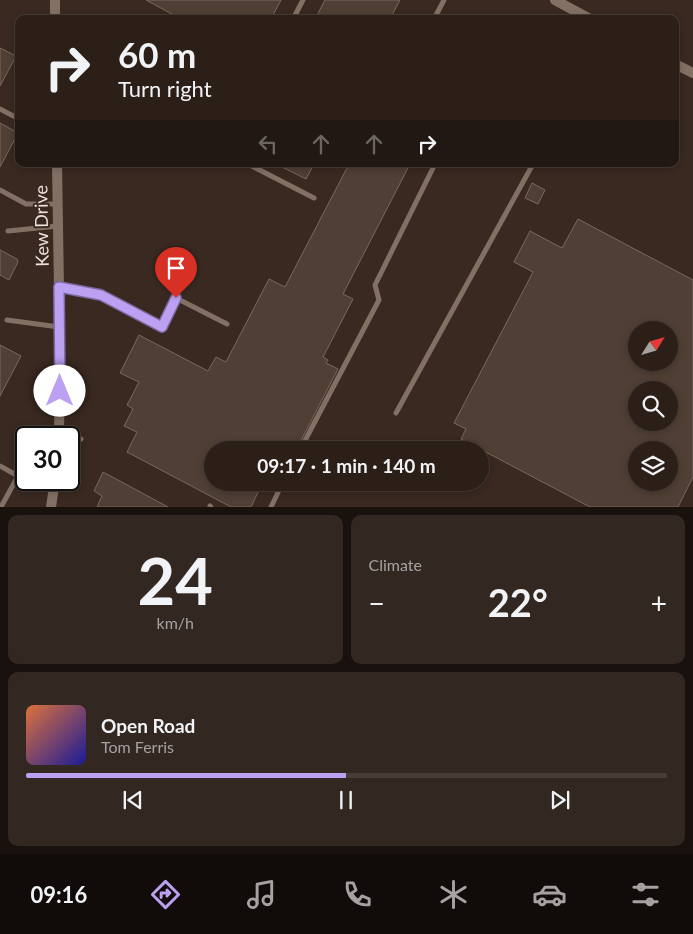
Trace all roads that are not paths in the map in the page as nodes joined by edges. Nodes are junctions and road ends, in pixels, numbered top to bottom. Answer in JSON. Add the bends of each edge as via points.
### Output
{"nodes":[{"id":1,"x":55,"y":0,"type":"edge"},
{"id":2,"x":303,"y":0,"type":"edge"},
{"id":3,"x":444,"y":0,"type":"edge"},
{"id":4,"x":554,"y":0,"type":"edge"},
{"id":5,"x":55,"y":15,"type":"edge"},
{"id":6,"x":295,"y":15,"type":"edge"},
{"id":7,"x":436,"y":15,"type":"edge"},
{"id":8,"x":582,"y":15,"type":"edge"},
{"id":9,"x":679,"y":66,"type":"edge"},
{"id":10,"x":693,"y":73,"type":"edge"},
{"id":11,"x":0,"y":110,"type":"edge"},
{"id":12,"x":15,"y":117,"type":"edge"},
{"id":13,"x":57,"y":167,"type":"edge"},
{"id":14,"x":254,"y":167,"type":"edge"},
{"id":15,"x":434,"y":167,"type":"edge"},
{"id":16,"x":531,"y":167,"type":"edge"},
{"id":17,"x":0,"y":190,"type":"edge"},
{"id":18,"x":314,"y":198,"type":"dead end"},
{"id":19,"x":58,"y":204,"type":"junction"},
{"id":20,"x":58,"y":226,"type":"junction"},
{"id":21,"x":8,"y":231,"type":"dead end"},
{"id":22,"x":59,"y":287,"type":"junction"},
{"id":23,"x":7,"y":320,"type":"dead end"},
{"id":24,"x":227,"y":324,"type":"dead end"},
{"id":25,"x":60,"y":327,"type":"junction"},
{"id":26,"x":396,"y":413,"type":"dead end"},
{"id":27,"x":59,"y":426,"type":"edge"},
{"id":28,"x":305,"y":441,"type":"edge"},
{"id":29,"x":0,"y":466,"type":"edge"},
{"id":30,"x":15,"y":474,"type":"edge"},
{"id":31,"x":15,"y":481,"type":"edge"},
{"id":32,"x":54,"y":491,"type":"edge"},
{"id":33,"x":278,"y":491,"type":"edge"},
{"id":34,"x":1,"y":506,"type":"edge"},
{"id":35,"x":51,"y":506,"type":"edge"},
{"id":36,"x":270,"y":506,"type":"edge"}],
"edges":[{"from":1,"to":5,"type":"street"},
{"from":2,"to":6,"type":"lane"},
{"from":3,"to":7,"type":"lane"},
{"from":4,"to":8,"type":"street"},
{"from":9,"to":10,"type":"street"},
{"from":11,"to":12,"type":"lane"},
{"from":13,"to":19,"type":"street","name":"Kew Drive"},
{"from":14,"to":18,"type":"lane"},
{"from":15,"to":28,"type":"lane","via":[[375,285],[379,300]]},
{"from":16,"to":26,"type":"lane"},
{"from":17,"to":19,"type":"lane","via":[[26,204]]},
{"from":19,"to":20,"type":"street","name":"Kew Drive"},
{"from":20,"to":21,"type":"lane"},
{"from":20,"to":22,"type":"street","name":"Kew Drive"},
{"from":22,"to":24,"type":"lane","via":[[101,295],[162,327],[176,298]]},
{"from":22,"to":25,"type":"street","name":"Kew Drive"},
{"from":23,"to":25,"type":"lane"},
{"from":25,"to":27,"type":"street","name":"Kew Drive"},
{"from":29,"to":30,"type":"lane"},
{"from":31,"to":34,"type":"lane"},
{"from":32,"to":35,"type":"street"},
{"from":33,"to":36,"type":"lane"}]}
